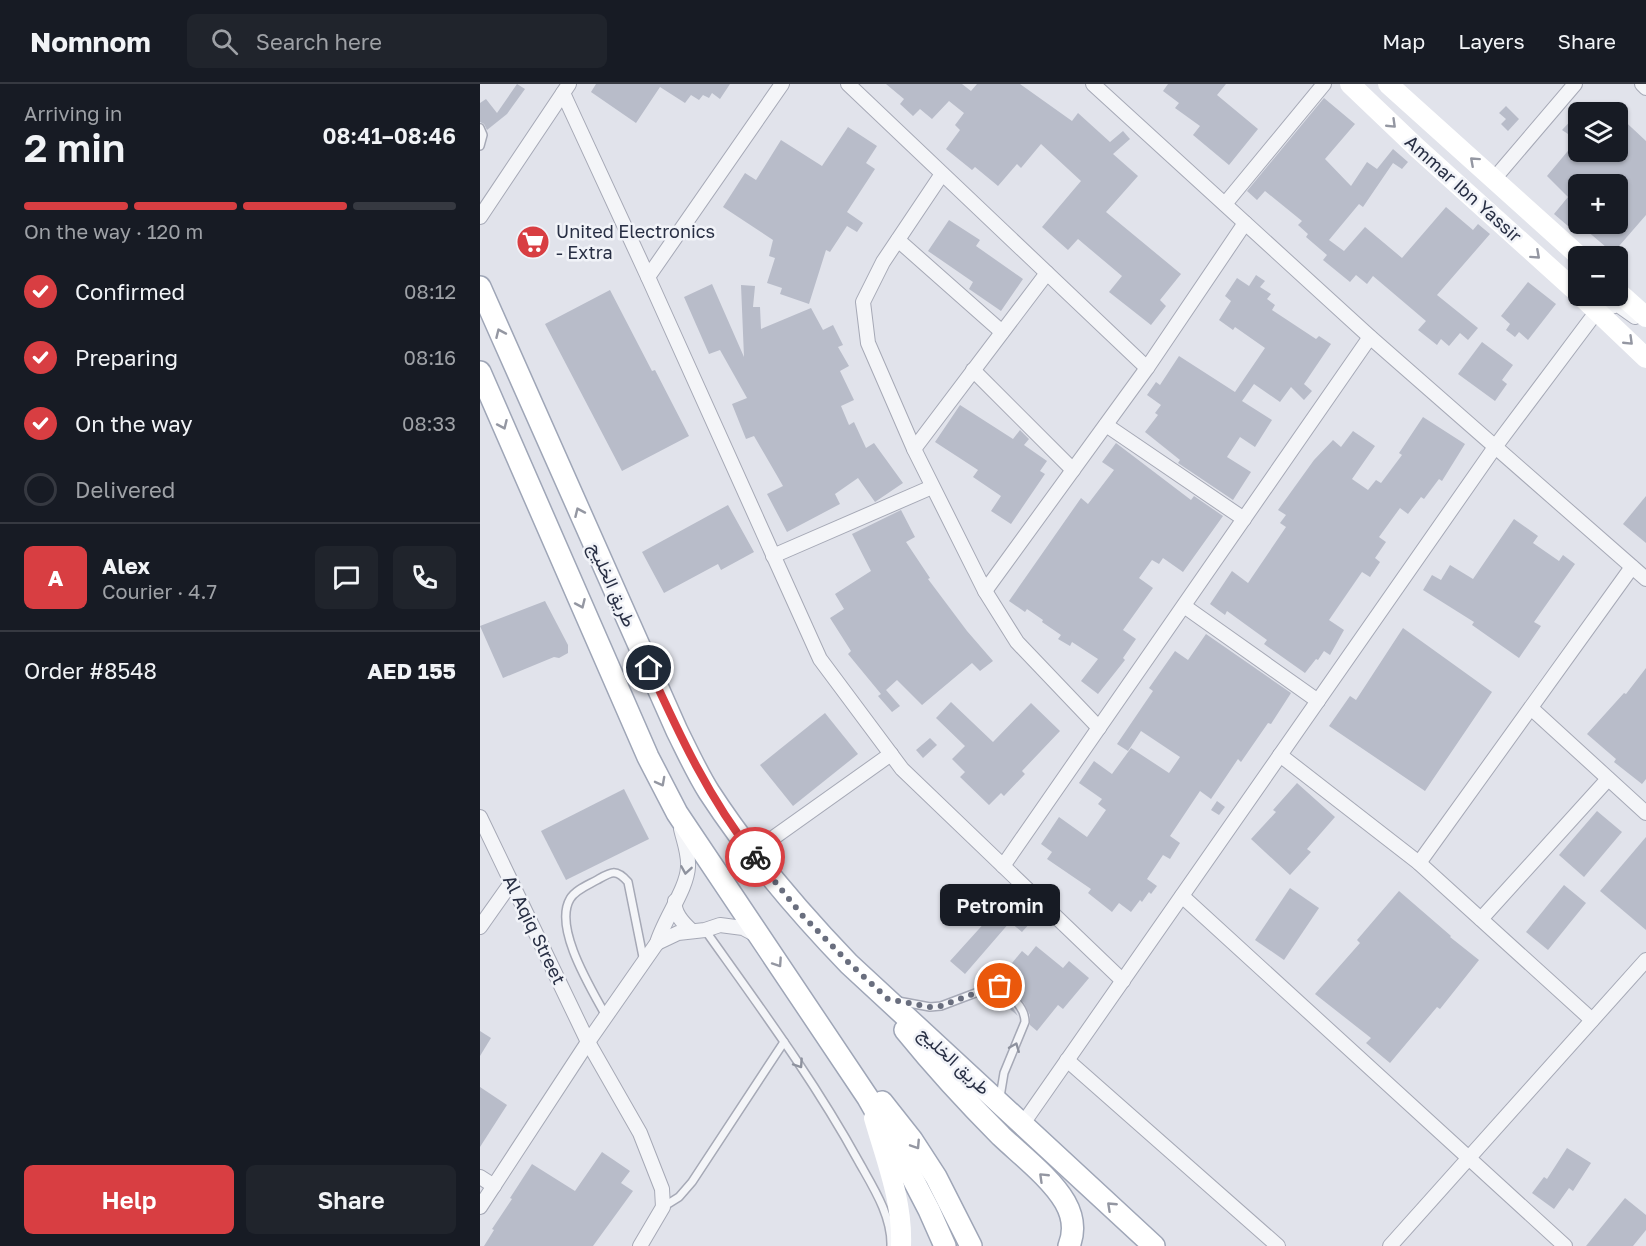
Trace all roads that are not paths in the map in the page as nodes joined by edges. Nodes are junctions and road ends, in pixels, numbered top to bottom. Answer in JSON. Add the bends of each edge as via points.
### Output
{"nodes":[{"id":1,"x":782,"y":84,"type":"edge"},
{"id":2,"x":848,"y":84,"type":"edge"},
{"id":3,"x":1094,"y":84,"type":"edge"},
{"id":4,"x":1324,"y":84,"type":"edge"},
{"id":5,"x":1350,"y":84,"type":"edge"},
{"id":6,"x":1388,"y":84,"type":"edge"},
{"id":7,"x":1575,"y":84,"type":"edge"},
{"id":8,"x":1642,"y":84,"type":"edge"},
{"id":9,"x":1646,"y":88,"type":"edge"},
{"id":10,"x":566,"y":89,"type":"edge"},
{"id":11,"x":480,"y":128,"type":"edge"},
{"id":12,"x":480,"y":146,"type":"edge"},
{"id":13,"x":942,"y":174,"type":"junction"},
{"id":14,"x":1494,"y":179,"type":"junction"},
{"id":15,"x":1225,"y":204,"type":"junction"},
{"id":16,"x":480,"y":217,"type":"edge"},
{"id":17,"x":1245,"y":223,"type":"junction"},
{"id":18,"x":898,"y":240,"type":"junction"},
{"id":19,"x":1568,"y":246,"type":"edge"},
{"id":20,"x":1047,"y":273,"type":"junction"},
{"id":21,"x":648,"y":277,"type":"junction"},
{"id":22,"x":1568,"y":284,"type":"edge"},
{"id":23,"x":480,"y":287,"type":"edge"},
{"id":24,"x":1628,"y":301,"type":"edge"},
{"id":25,"x":1593,"y":306,"type":"edge"},
{"id":26,"x":1598,"y":310,"type":"junction"},
{"id":27,"x":1646,"y":317,"type":"edge"},
{"id":28,"x":1646,"y":325,"type":"edge"},
{"id":29,"x":1002,"y":332,"type":"junction"},
{"id":30,"x":1370,"y":337,"type":"junction"},
{"id":31,"x":1646,"y":357,"type":"edge"},
{"id":32,"x":1147,"y":368,"type":"junction"},
{"id":33,"x":973,"y":370,"type":"junction"},
{"id":34,"x":480,"y":372,"type":"edge"},
{"id":35,"x":1106,"y":425,"type":"junction"},
{"id":36,"x":1495,"y":447,"type":"junction"},
{"id":37,"x":914,"y":449,"type":"junction"},
{"id":38,"x":1073,"y":470,"type":"junction"},
{"id":39,"x":932,"y":487,"type":"junction"},
{"id":40,"x":1244,"y":519,"type":"junction"},
{"id":41,"x":773,"y":556,"type":"junction"},
{"id":42,"x":1632,"y":567,"type":"junction"},
{"id":43,"x":1646,"y":579,"type":"edge"},
{"id":44,"x":985,"y":591,"type":"junction"},
{"id":45,"x":1184,"y":606,"type":"junction"},
{"id":46,"x":1318,"y":701,"type":"junction"},
{"id":47,"x":1531,"y":708,"type":"junction"},
{"id":48,"x":1099,"y":728,"type":"junction"},
{"id":49,"x":891,"y":754,"type":"junction"},
{"id":50,"x":1280,"y":755,"type":"junction"},
{"id":51,"x":1608,"y":779,"type":"junction"},
{"id":52,"x":677,"y":813,"type":"junction"},
{"id":53,"x":1646,"y":813,"type":"edge"},
{"id":54,"x":480,"y":817,"type":"edge"},
{"id":55,"x":752,"y":853,"type":"junction"},
{"id":56,"x":1419,"y":863,"type":"junction"},
{"id":57,"x":1004,"y":866,"type":"junction"},
{"id":58,"x":511,"y":883,"type":"junction"},
{"id":59,"x":1182,"y":896,"type":"junction"},
{"id":60,"x":675,"y":901,"type":"junction"},
{"id":61,"x":1481,"y":919,"type":"junction"},
{"id":62,"x":480,"y":927,"type":"edge"},
{"id":63,"x":699,"y":930,"type":"junction"},
{"id":64,"x":760,"y":936,"type":"junction"},
{"id":65,"x":657,"y":943,"type":"junction"},
{"id":66,"x":1646,"y":960,"type":"edge"},
{"id":67,"x":644,"y":962,"type":"junction"},
{"id":68,"x":849,"y":963,"type":"junction"},
{"id":69,"x":1123,"y":981,"type":"junction"},
{"id":70,"x":888,"y":999,"type":"junction"},
{"id":71,"x":606,"y":1016,"type":"junction"},
{"id":72,"x":814,"y":1017,"type":"junction"},
{"id":73,"x":1592,"y":1020,"type":"junction"},
{"id":74,"x":588,"y":1042,"type":"junction"},
{"id":75,"x":784,"y":1042,"type":"junction"},
{"id":76,"x":1067,"y":1060,"type":"junction"},
{"id":77,"x":868,"y":1098,"type":"junction"},
{"id":78,"x":999,"y":1103,"type":"junction"},
{"id":79,"x":1022,"y":1125,"type":"junction"},
{"id":80,"x":1468,"y":1159,"type":"junction"},
{"id":81,"x":480,"y":1177,"type":"edge"},
{"id":82,"x":494,"y":1186,"type":"junction"},
{"id":83,"x":480,"y":1207,"type":"edge"},
{"id":84,"x":663,"y":1207,"type":"junction"},
{"id":85,"x":640,"y":1246,"type":"edge"},
{"id":86,"x":891,"y":1246,"type":"edge"},
{"id":87,"x":901,"y":1246,"type":"edge"},
{"id":88,"x":945,"y":1246,"type":"edge"},
{"id":89,"x":971,"y":1246,"type":"edge"},
{"id":90,"x":1069,"y":1246,"type":"edge"},
{"id":91,"x":1154,"y":1246,"type":"edge"},
{"id":92,"x":1278,"y":1246,"type":"edge"},
{"id":93,"x":1390,"y":1246,"type":"edge"},
{"id":94,"x":1565,"y":1246,"type":"edge"}],
"edges":[{"from":1,"to":21,"type":"street"},
{"from":2,"to":13,"type":"street"},
{"from":3,"to":15,"type":"street"},
{"from":4,"to":15,"type":"street"},
{"from":5,"to":22,"type":"street","name":"Ammar Ibn Yassir","one_way":true},
{"from":14,"to":6,"type":"street","name":"Ammar Ibn Yassir","one_way":true},
{"from":7,"to":14,"type":"street"},
{"from":8,"to":9,"type":"street"},
{"from":10,"to":16,"type":"street"},
{"from":10,"to":21,"type":"street"},
{"from":11,"to":12,"type":"lane"},
{"from":13,"to":18,"type":"street"},
{"from":13,"to":20,"type":"street"},
{"from":14,"to":19,"type":"street","name":"Ammar Ibn Yassir"},
{"from":15,"to":17,"type":"street"},
{"from":17,"to":30,"type":"street"},
{"from":17,"to":32,"type":"street"},
{"from":18,"to":29,"type":"street"},
{"from":18,"to":37,"type":"street","via":[[863,302],[867,343]]},
{"from":20,"to":29,"type":"street"},
{"from":20,"to":32,"type":"street"},
{"from":21,"to":41,"type":"street"},
{"from":55,"to":23,"type":"main road","name":"طريق الخليج","one_way":true,"via":[[708,791],[677,731]]},
{"from":24,"to":27,"type":"street"},
{"from":25,"to":26,"type":"street","name":"Ammar Ibn Yassir"},
{"from":26,"to":28,"type":"street","via":[[1618,305]]},
{"from":26,"to":31,"type":"street","name":"Ammar Ibn Yassir","one_way":true},
{"from":26,"to":36,"type":"street"},
{"from":29,"to":33,"type":"street"},
{"from":30,"to":36,"type":"street"},
{"from":30,"to":40,"type":"street"},
{"from":32,"to":35,"type":"street"},
{"from":33,"to":37,"type":"street"},
{"from":33,"to":38,"type":"street"},
{"from":34,"to":52,"type":"main road","name":"طريق الخليج","one_way":true,"via":[[648,757]]},
{"from":35,"to":38,"type":"street"},
{"from":35,"to":40,"type":"street"},
{"from":36,"to":42,"type":"street"},
{"from":36,"to":46,"type":"street"},
{"from":37,"to":39,"type":"street"},
{"from":38,"to":44,"type":"street"},
{"from":39,"to":41,"type":"street"},
{"from":39,"to":44,"type":"street"},
{"from":40,"to":45,"type":"street"},
{"from":41,"to":49,"type":"street","via":[[820,659]]},
{"from":42,"to":43,"type":"street"},
{"from":42,"to":47,"type":"street"},
{"from":44,"to":48,"type":"street","via":[[1017,642]]},
{"from":45,"to":46,"type":"street"},
{"from":45,"to":48,"type":"street"},
{"from":46,"to":50,"type":"street"},
{"from":47,"to":51,"type":"street"},
{"from":47,"to":56,"type":"street"},
{"from":48,"to":57,"type":"street"},
{"from":49,"to":55,"type":"street"},
{"from":49,"to":57,"type":"street"},
{"from":50,"to":56,"type":"street"},
{"from":50,"to":59,"type":"street"},
{"from":51,"to":53,"type":"street"},
{"from":51,"to":61,"type":"street"},
{"from":52,"to":60,"type":"street","one_way":true,"via":[[688,869]]},
{"from":52,"to":64,"type":"main road","name":"طريق الخليج"},
{"from":54,"to":58,"type":"street","name":"Al Aqiq Street"},
{"from":55,"to":68,"type":"main road","name":"طريق الخليج","via":[[802,915]]},
{"from":56,"to":61,"type":"street"},
{"from":57,"to":69,"type":"street"},
{"from":58,"to":62,"type":"street"},
{"from":58,"to":74,"type":"street","name":"Al Aqiq Street"},
{"from":59,"to":69,"type":"street"},
{"from":59,"to":80,"type":"street"},
{"from":60,"to":63,"type":"street","via":[[678,915]]},
{"from":60,"to":65,"type":"street"},
{"from":61,"to":73,"type":"street"},
{"from":63,"to":64,"type":"street","via":[[720,925],[743,928]]},
{"from":63,"to":65,"type":"street","via":[[678,933]]},
{"from":63,"to":75,"type":"lane"},
{"from":64,"to":72,"type":"main road","name":"طريق الخليج","one_way":true},
{"from":65,"to":67,"type":"street"},
{"from":66,"to":73,"type":"street"},
{"from":67,"to":71,"type":"street"},
{"from":67,"to":71,"type":"lane","via":[[628,882],[620,873],[611,872],[574,893],[566,909],[568,932],[575,957]]},
{"from":68,"to":70,"type":"main road","name":"طريق الخليج"},
{"from":90,"to":68,"type":"main road","one_way":true,"via":[[1071,1214],[1059,1194],[936,1068]]},
{"from":69,"to":76,"type":"street"},
{"from":70,"to":78,"type":"main road","name":"طريق الخليج"},
{"from":78,"to":70,"type":"lane","one_way":true,"via":[[1004,1073],[1025,1022],[1021,1007],[1000,986],[941,1006]]},
{"from":71,"to":74,"type":"street"},
{"from":72,"to":77,"type":"main road","name":"طريق الخليج"},
{"from":72,"to":89,"type":"main road","one_way":true,"via":[[912,1140]]},
{"from":73,"to":80,"type":"street"},
{"from":74,"to":82,"type":"street"},
{"from":74,"to":84,"type":"street","name":"Al Aqiq Street","via":[[640,1133],[662,1189]]},
{"from":75,"to":84,"type":"lane","via":[[692,1182]]},
{"from":75,"to":86,"type":"lane","one_way":true,"via":[[839,1126],[875,1192],[891,1235]]},
{"from":76,"to":79,"type":"street"},
{"from":76,"to":92,"type":"street"},
{"from":77,"to":87,"type":"street","via":[[894,1186]]},
{"from":77,"to":88,"type":"main road","name":"طريق الخليج"},
{"from":78,"to":79,"type":"main road","name":"طريق الخليج"},
{"from":91,"to":79,"type":"main road","name":"طريق الخليج","one_way":true},
{"from":80,"to":93,"type":"street"},
{"from":80,"to":94,"type":"street"},
{"from":81,"to":82,"type":"street"},
{"from":82,"to":83,"type":"street"},
{"from":84,"to":85,"type":"street"}]}
